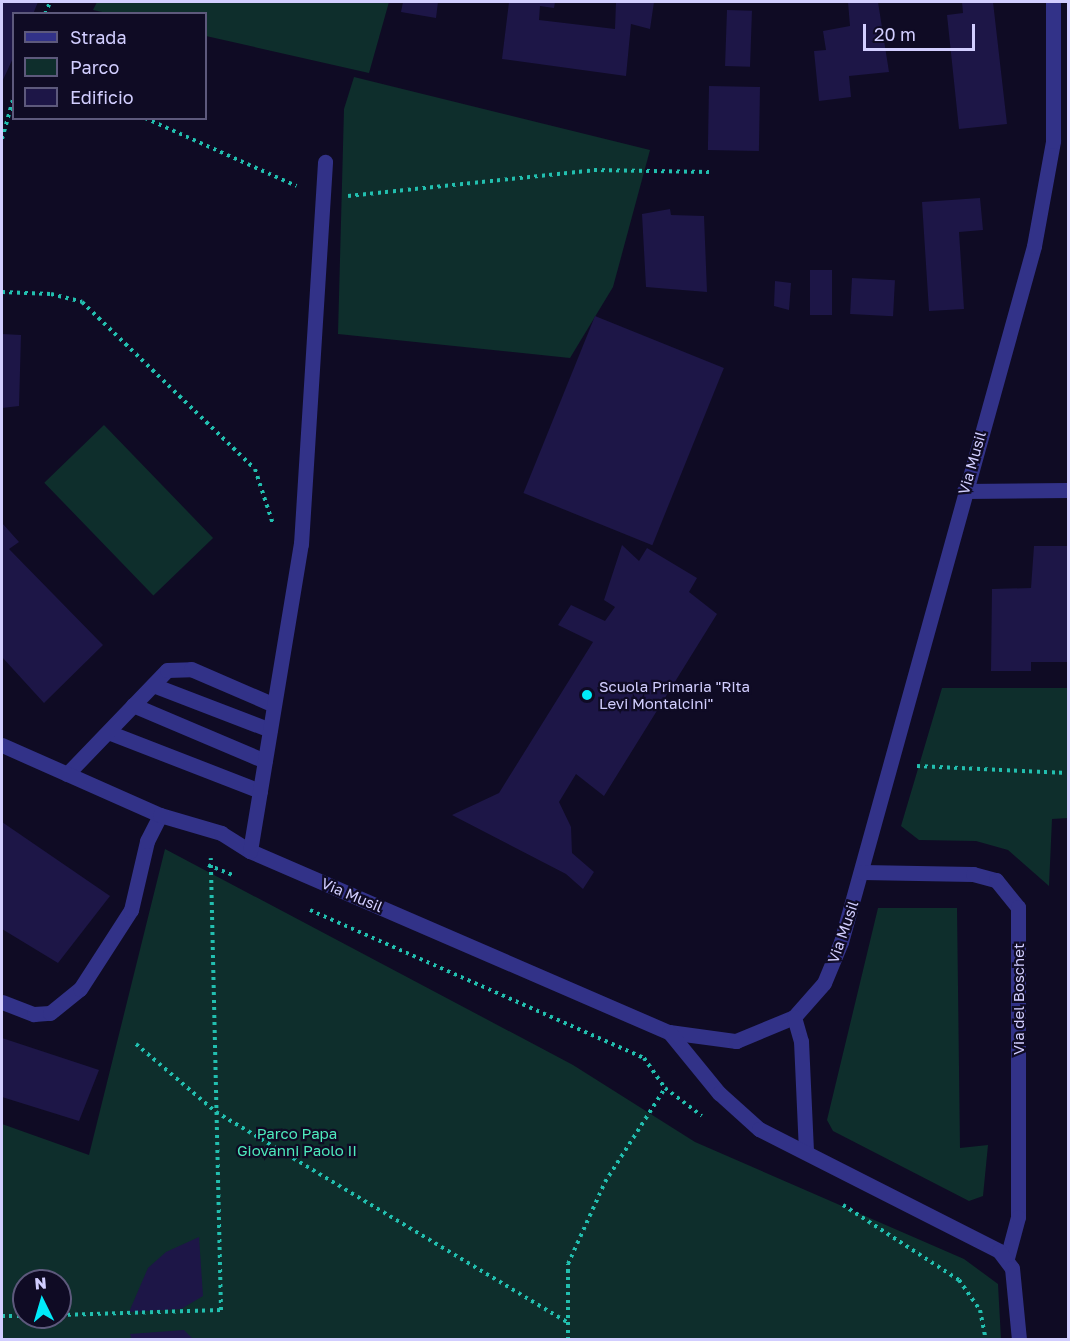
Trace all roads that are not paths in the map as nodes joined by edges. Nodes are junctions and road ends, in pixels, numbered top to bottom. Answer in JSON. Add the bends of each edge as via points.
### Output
{"nodes":[{"id":1,"x":1053,"y":2,"type":"edge"},
{"id":2,"x":325,"y":162,"type":"dead end"},
{"id":3,"x":1068,"y":490,"type":"edge"},
{"id":4,"x":964,"y":491,"type":"junction"},
{"id":5,"x":153,"y":684,"type":"junction"},
{"id":6,"x":133,"y":705,"type":"junction"},
{"id":7,"x":274,"y":705,"type":"junction"},
{"id":8,"x":270,"y":730,"type":"junction"},
{"id":9,"x":108,"y":732,"type":"junction"},
{"id":10,"x":2,"y":745,"type":"edge"},
{"id":11,"x":265,"y":761,"type":"junction"},
{"id":12,"x":67,"y":774,"type":"junction"},
{"id":13,"x":260,"y":791,"type":"junction"},
{"id":14,"x":160,"y":815,"type":"junction"},
{"id":15,"x":250,"y":851,"type":"junction"},
{"id":16,"x":862,"y":872,"type":"junction"},
{"id":17,"x":2,"y":1002,"type":"edge"},
{"id":18,"x":795,"y":1017,"type":"junction"},
{"id":19,"x":669,"y":1032,"type":"junction"},
{"id":20,"x":806,"y":1152,"type":"junction"},
{"id":21,"x":1006,"y":1258,"type":"junction"},
{"id":22,"x":1019,"y":1340,"type":"edge"}],
"edges":[{"from":1,"to":4,"type":"street","name":"Via Musil","via":[[1049,164],[1034,246]]},
{"from":2,"to":7,"type":"street","via":[[303,521]]},
{"from":3,"to":4,"type":"street"},
{"from":4,"to":16,"type":"street","name":"Via Musil"},
{"from":5,"to":6,"type":"street"},
{"from":5,"to":7,"type":"street","via":[[167,670],[191,669]]},
{"from":5,"to":8,"type":"street"},
{"from":6,"to":9,"type":"street"},
{"from":6,"to":11,"type":"street"},
{"from":7,"to":8,"type":"street"},
{"from":8,"to":11,"type":"street"},
{"from":9,"to":12,"type":"street"},
{"from":9,"to":13,"type":"street"},
{"from":10,"to":12,"type":"street","name":"Via Musil"},
{"from":11,"to":13,"type":"street"},
{"from":12,"to":14,"type":"street","name":"Via Musil"},
{"from":13,"to":15,"type":"street"},
{"from":14,"to":15,"type":"street","name":"Via Musil","via":[[221,833]]},
{"from":14,"to":17,"type":"street","via":[[147,841],[131,910],[80,989],[50,1013],[34,1014]]},
{"from":15,"to":19,"type":"street","name":"Via Musil"},
{"from":16,"to":18,"type":"street","name":"Via Musil","via":[[824,983]]},
{"from":16,"to":21,"type":"street","name":"Via del Boschet","via":[[973,874],[996,880],[1018,907],[1018,1217]]},
{"from":18,"to":19,"type":"street","name":"Via Musil","via":[[736,1041]]},
{"from":18,"to":20,"type":"street","via":[[801,1041]]},
{"from":19,"to":20,"type":"street","via":[[719,1093],[759,1129]]},
{"from":20,"to":21,"type":"street"},
{"from":21,"to":22,"type":"street","via":[[1015,1282]]}]}
